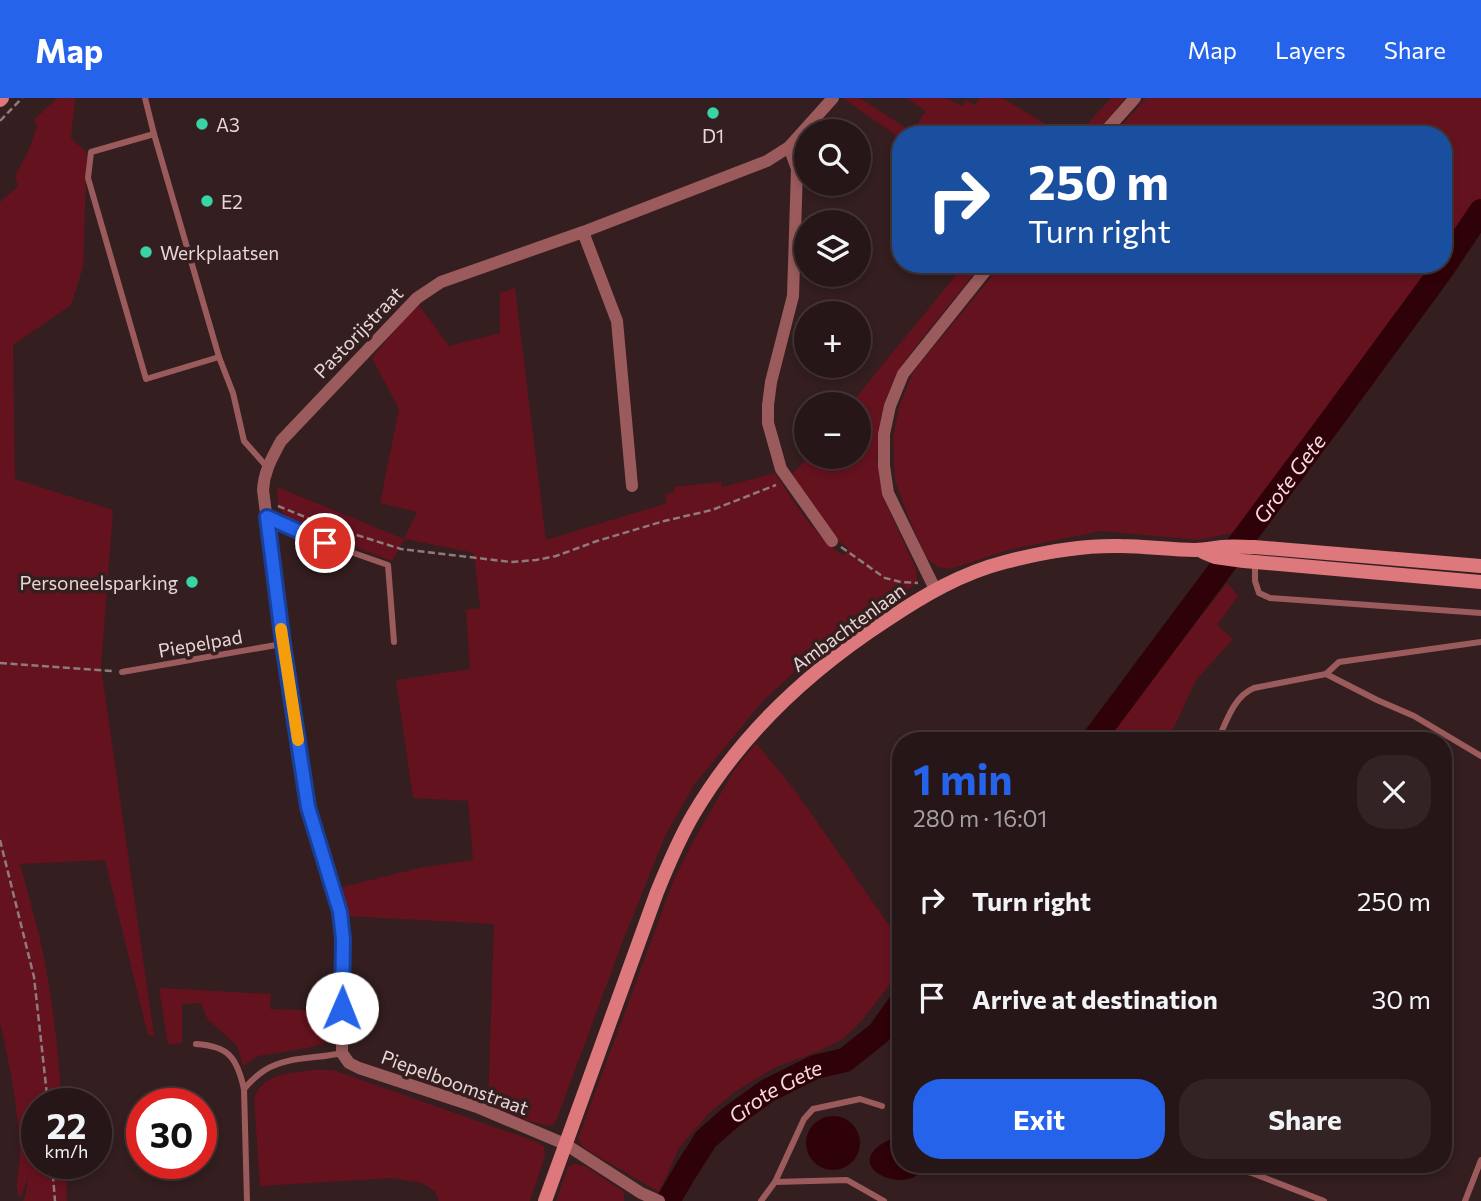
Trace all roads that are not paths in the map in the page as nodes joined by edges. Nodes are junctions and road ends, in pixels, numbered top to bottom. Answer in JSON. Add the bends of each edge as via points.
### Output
{"nodes":[{"id":1,"x":145,"y":98,"type":"edge"},
{"id":2,"x":833,"y":98,"type":"edge"},
{"id":3,"x":1135,"y":98,"type":"edge"},
{"id":4,"x":1110,"y":126,"type":"edge"},
{"id":5,"x":154,"y":134,"type":"junction"},
{"id":6,"x":789,"y":147,"type":"junction"},
{"id":7,"x":583,"y":233,"type":"junction"},
{"id":8,"x":984,"y":273,"type":"edge"},
{"id":9,"x":219,"y":356,"type":"junction"},
{"id":10,"x":267,"y":467,"type":"junction"},
{"id":11,"x":632,"y":486,"type":"dead end"},
{"id":12,"x":267,"y":517,"type":"junction"},
{"id":13,"x":832,"y":541,"type":"road end"},
{"id":14,"x":1254,"y":547,"type":"junction"},
{"id":15,"x":1220,"y":552,"type":"junction"},
{"id":16,"x":1249,"y":562,"type":"junction"},
{"id":17,"x":1481,"y":566,"type":"edge"},
{"id":18,"x":1481,"y":582,"type":"edge"},
{"id":19,"x":929,"y":592,"type":"junction"},
{"id":20,"x":1481,"y":613,"type":"edge"},
{"id":21,"x":394,"y":642,"type":"dead end"},
{"id":22,"x":1481,"y":642,"type":"edge"},
{"id":23,"x":283,"y":644,"type":"junction"},
{"id":24,"x":122,"y":672,"type":"road end"},
{"id":25,"x":1325,"y":674,"type":"junction"},
{"id":26,"x":1222,"y":732,"type":"edge"},
{"id":27,"x":1441,"y":732,"type":"edge"},
{"id":28,"x":1452,"y":738,"type":"edge"},
{"id":29,"x":1481,"y":756,"type":"edge"},
{"id":30,"x":196,"y":1044,"type":"dead end"},
{"id":31,"x":342,"y":1053,"type":"junction"},
{"id":32,"x":244,"y":1089,"type":"junction"},
{"id":33,"x":882,"y":1106,"type":"dead end"},
{"id":34,"x":565,"y":1144,"type":"junction"},
{"id":35,"x":1481,"y":1160,"type":"edge"},
{"id":36,"x":1254,"y":1173,"type":"edge"},
{"id":37,"x":775,"y":1182,"type":"junction"},
{"id":38,"x":657,"y":1200,"type":"edge"},
{"id":39,"x":247,"y":1201,"type":"edge"},
{"id":40,"x":545,"y":1201,"type":"edge"},
{"id":41,"x":761,"y":1201,"type":"edge"},
{"id":42,"x":884,"y":1201,"type":"edge"},
{"id":43,"x":1324,"y":1201,"type":"edge"},
{"id":44,"x":1465,"y":1201,"type":"edge"}],
"edges":[{"from":1,"to":5,"type":"lane"},
{"from":2,"to":6,"type":"street","name":"Pastorijstraat"},
{"from":3,"to":4,"type":"street"},
{"from":5,"to":9,"type":"lane"},
{"from":5,"to":9,"type":"lane","via":[[91,152],[88,178],[146,379]]},
{"from":6,"to":7,"type":"street","name":"Pastorijstraat","via":[[767,161]]},
{"from":6,"to":13,"type":"street","via":[[797,169],[793,296],[771,382],[770,431],[781,468]]},
{"from":7,"to":10,"type":"street","name":"Pastorijstraat","via":[[441,282],[417,298],[281,441]]},
{"from":7,"to":11,"type":"street","via":[[617,321]]},
{"from":8,"to":19,"type":"street","via":[[903,373],[884,434],[888,493]]},
{"from":9,"to":10,"type":"lane","via":[[244,441]]},
{"from":10,"to":12,"type":"street"},
{"from":12,"to":21,"type":"lane","via":[[388,565]]},
{"from":12,"to":23,"type":"street"},
{"from":14,"to":15,"type":"street","name":"Ambachtenlaan"},
{"from":14,"to":16,"type":"lane"},
{"from":14,"to":17,"type":"street","name":"Ambachtenlaan"},
{"from":15,"to":16,"type":"street","name":"Ambachtenlaan"},
{"from":15,"to":19,"type":"street","name":"Ambachtenlaan","via":[[1093,546],[981,568]]},
{"from":16,"to":18,"type":"street","name":"Ambachtenlaan"},
{"from":16,"to":20,"type":"lane","via":[[1259,593],[1270,598]]},
{"from":19,"to":34,"type":"street","name":"Ambachtenlaan","via":[[829,661],[788,697],[756,729],[694,813],[657,892]]},
{"from":22,"to":25,"type":"lane","via":[[1339,662]]},
{"from":23,"to":24,"type":"lane","name":"Piepelpad"},
{"from":23,"to":31,"type":"street","via":[[308,807],[340,912]]},
{"from":25,"to":26,"type":"lane","via":[[1246,691]]},
{"from":25,"to":27,"type":"lane"},
{"from":28,"to":29,"type":"lane"},
{"from":30,"to":32,"type":"lane","via":[[225,1050],[234,1060]]},
{"from":31,"to":32,"type":"lane","via":[[279,1063],[265,1069]]},
{"from":31,"to":34,"type":"street","name":"Piepelboomstraat","via":[[359,1068],[477,1107]]},
{"from":32,"to":39,"type":"lane"},
{"from":33,"to":37,"type":"lane","via":[[860,1099],[813,1109]]},
{"from":34,"to":38,"type":"street","name":"Piepelboomstraat"},
{"from":34,"to":40,"type":"street","name":"Ambachtenlaan"},
{"from":35,"to":44,"type":"lane"},
{"from":36,"to":43,"type":"lane"},
{"from":37,"to":41,"type":"lane"},
{"from":37,"to":42,"type":"lane","via":[[847,1180]]}]}
